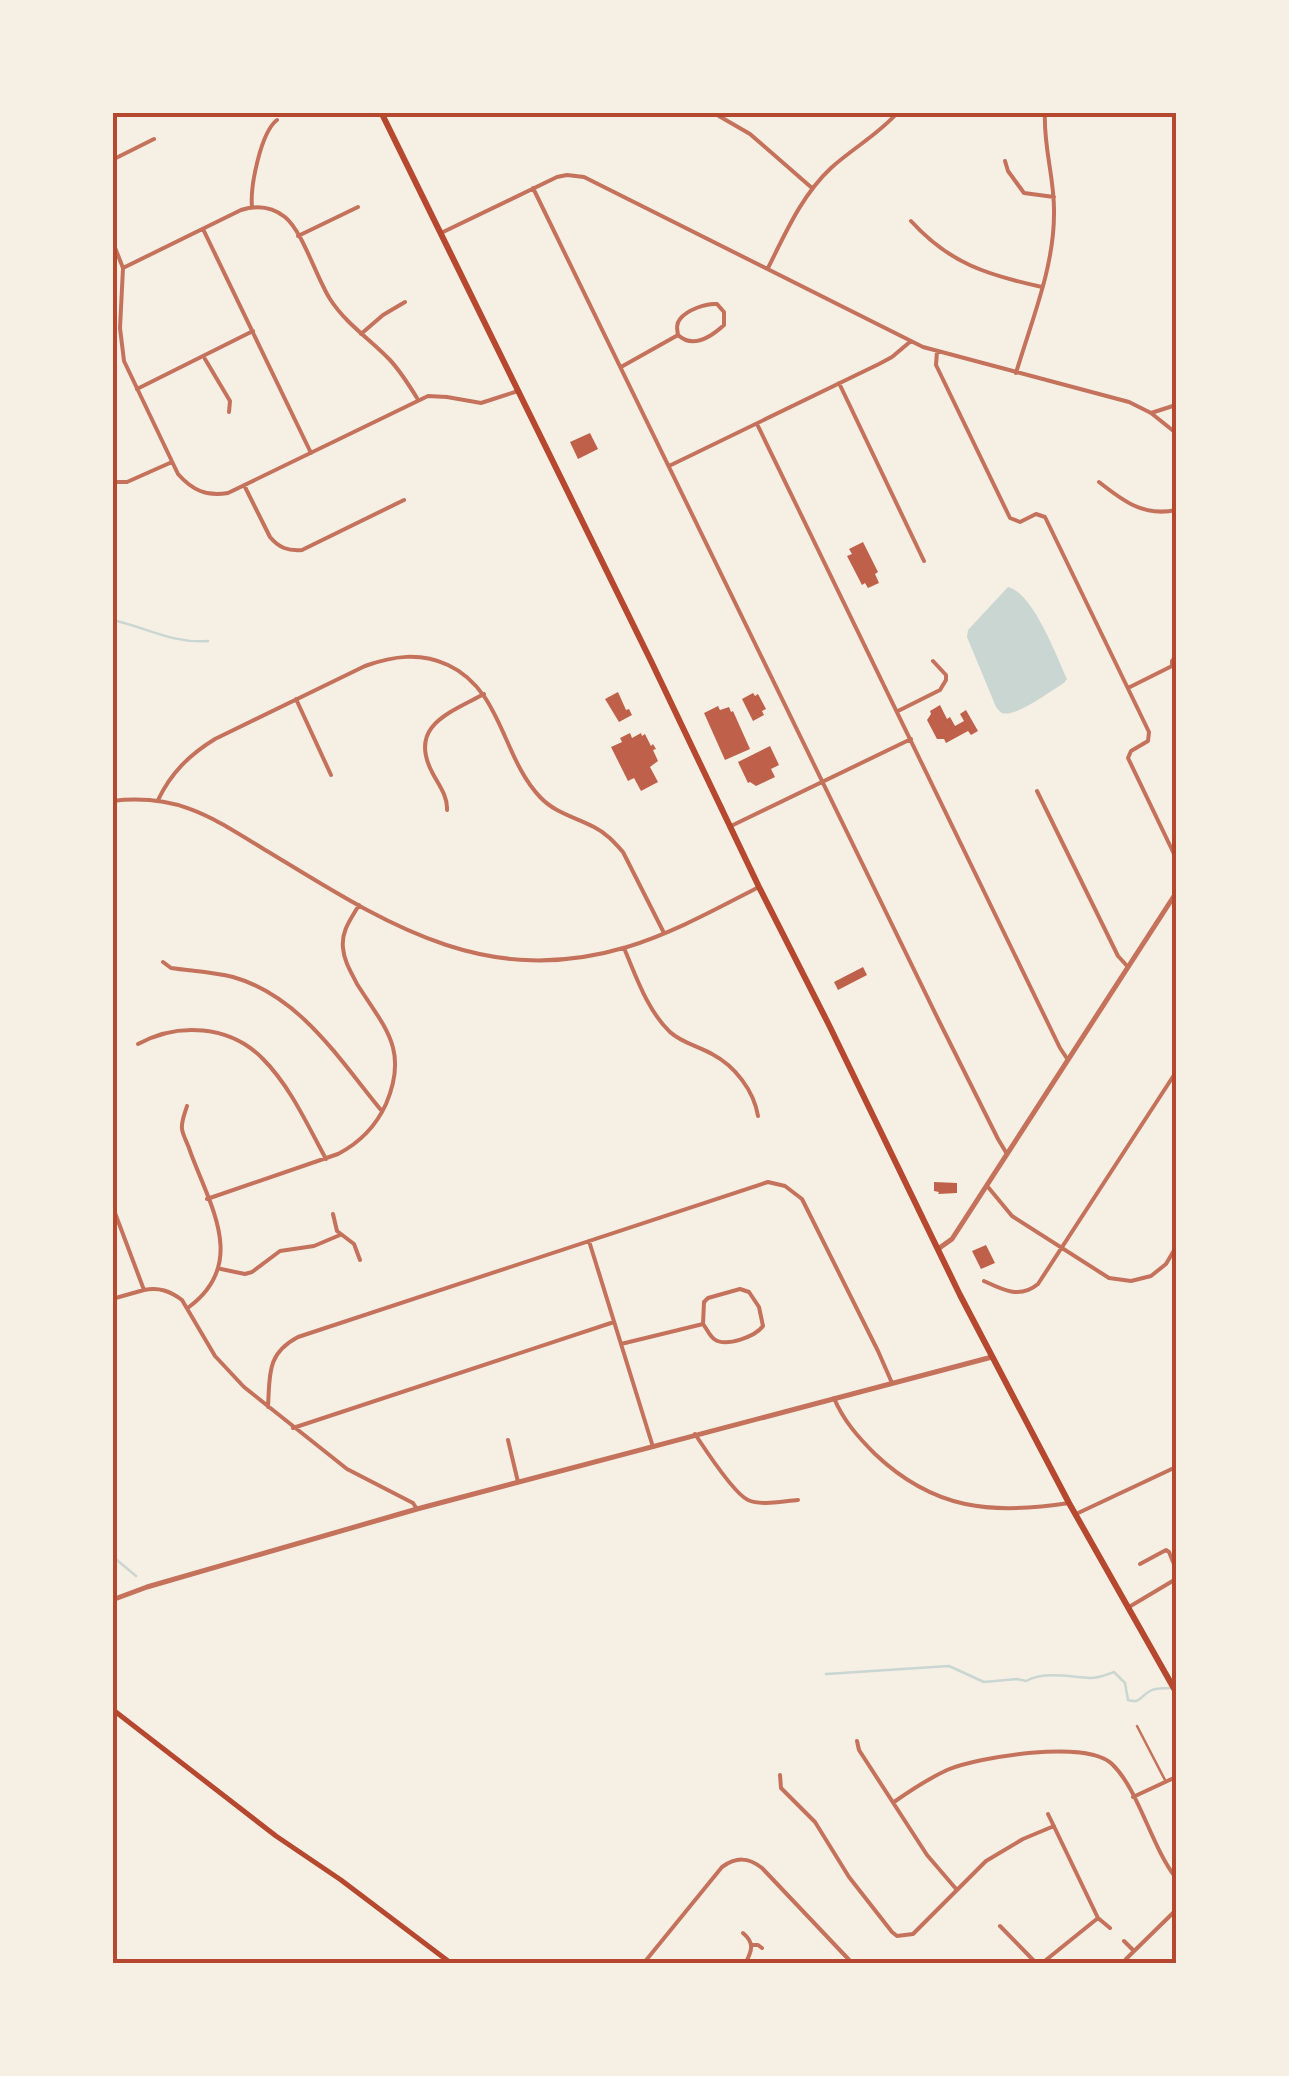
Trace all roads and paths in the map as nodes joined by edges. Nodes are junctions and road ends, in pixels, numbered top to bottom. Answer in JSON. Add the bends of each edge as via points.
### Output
{"nodes":[{"id":1,"x":381,"y":112,"type":"edge"},
{"id":2,"x":712,"y":112,"type":"edge"},
{"id":3,"x":898,"y":112,"type":"edge"},
{"id":4,"x":1046,"y":112,"type":"edge"},
{"id":5,"x":277,"y":120,"type":"dead end"},
{"id":6,"x":154,"y":139,"type":"dead end"},
{"id":7,"x":112,"y":160,"type":"edge"},
{"id":8,"x":1006,"y":161,"type":"dead end"},
{"id":9,"x":534,"y":188,"type":"junction"},
{"id":10,"x":812,"y":188,"type":"junction"},
{"id":11,"x":1054,"y":197,"type":"junction"},
{"id":12,"x":252,"y":207,"type":"junction"},
{"id":13,"x":358,"y":207,"type":"dead end"},
{"id":14,"x":911,"y":220,"type":"dead end"},
{"id":15,"x":203,"y":229,"type":"junction"},
{"id":16,"x":441,"y":233,"type":"junction"},
{"id":17,"x":298,"y":236,"type":"junction"},
{"id":18,"x":112,"y":240,"type":"edge"},
{"id":19,"x":124,"y":268,"type":"junction"},
{"id":20,"x":768,"y":268,"type":"junction"},
{"id":21,"x":1042,"y":287,"type":"junction"},
{"id":22,"x":405,"y":302,"type":"dead end"},
{"id":23,"x":253,"y":331,"type":"junction"},
{"id":24,"x":361,"y":334,"type":"junction"},
{"id":25,"x":678,"y":334,"type":"junction"},
{"id":26,"x":910,"y":341,"type":"junction"},
{"id":27,"x":937,"y":352,"type":"junction"},
{"id":28,"x":204,"y":357,"type":"junction"},
{"id":29,"x":621,"y":367,"type":"junction"},
{"id":30,"x":1016,"y":374,"type":"junction"},
{"id":31,"x":839,"y":382,"type":"junction"},
{"id":32,"x":137,"y":389,"type":"junction"},
{"id":33,"x":518,"y":391,"type":"junction"},
{"id":34,"x":418,"y":400,"type":"junction"},
{"id":35,"x":1176,"y":405,"type":"edge"},
{"id":36,"x":229,"y":412,"type":"dead end"},
{"id":37,"x":1151,"y":413,"type":"junction"},
{"id":38,"x":757,"y":424,"type":"junction"},
{"id":39,"x":1176,"y":434,"type":"edge"},
{"id":40,"x":311,"y":453,"type":"junction"},
{"id":41,"x":172,"y":462,"type":"junction"},
{"id":42,"x":669,"y":466,"type":"junction"},
{"id":43,"x":112,"y":482,"type":"edge"},
{"id":44,"x":1099,"y":482,"type":"dead end"},
{"id":45,"x":244,"y":484,"type":"junction"},
{"id":46,"x":404,"y":500,"type":"dead end"},
{"id":47,"x":1176,"y":510,"type":"edge"},
{"id":48,"x":924,"y":562,"type":"dead end"},
{"id":49,"x":1176,"y":657,"type":"edge"},
{"id":50,"x":934,"y":661,"type":"dead end"},
{"id":51,"x":1174,"y":668,"type":"edge"},
{"id":52,"x":1128,"y":688,"type":"junction"},
{"id":53,"x":484,"y":694,"type":"junction"},
{"id":54,"x":296,"y":698,"type":"junction"},
{"id":55,"x":898,"y":711,"type":"junction"},
{"id":56,"x":911,"y":739,"type":"junction"},
{"id":57,"x":332,"y":775,"type":"dead end"},
{"id":58,"x":824,"y":782,"type":"junction"},
{"id":59,"x":1037,"y":792,"type":"dead end"},
{"id":60,"x":158,"y":800,"type":"junction"},
{"id":61,"x":112,"y":801,"type":"edge"},
{"id":62,"x":447,"y":810,"type":"dead end"},
{"id":63,"x":729,"y":827,"type":"junction"},
{"id":64,"x":1176,"y":858,"type":"edge"},
{"id":65,"x":759,"y":888,"type":"junction"},
{"id":66,"x":1176,"y":893,"type":"edge"},
{"id":67,"x":359,"y":905,"type":"junction"},
{"id":68,"x":664,"y":933,"type":"junction"},
{"id":69,"x":624,"y":948,"type":"junction"},
{"id":70,"x":164,"y":962,"type":"dead end"},
{"id":71,"x":1128,"y":967,"type":"junction"},
{"id":72,"x":138,"y":1044,"type":"dead end"},
{"id":73,"x":1068,"y":1060,"type":"junction"},
{"id":74,"x":1176,"y":1072,"type":"edge"},
{"id":75,"x":187,"y":1106,"type":"dead end"},
{"id":76,"x":382,"y":1112,"type":"junction"},
{"id":77,"x":758,"y":1116,"type":"dead end"},
{"id":78,"x":1007,"y":1154,"type":"junction"},
{"id":79,"x":326,"y":1160,"type":"junction"},
{"id":80,"x":987,"y":1185,"type":"junction"},
{"id":81,"x":207,"y":1199,"type":"junction"},
{"id":82,"x":112,"y":1205,"type":"edge"},
{"id":83,"x":333,"y":1214,"type":"dead end"},
{"id":84,"x":340,"y":1235,"type":"junction"},
{"id":85,"x":589,"y":1242,"type":"junction"},
{"id":86,"x":1061,"y":1248,"type":"junction"},
{"id":87,"x":1176,"y":1248,"type":"edge"},
{"id":88,"x":938,"y":1250,"type":"junction"},
{"id":89,"x":360,"y":1260,"type":"dead end"},
{"id":90,"x":219,"y":1268,"type":"junction"},
{"id":91,"x":984,"y":1281,"type":"dead end"},
{"id":92,"x":144,"y":1290,"type":"junction"},
{"id":93,"x":112,"y":1300,"type":"edge"},
{"id":94,"x":187,"y":1308,"type":"junction"},
{"id":95,"x":614,"y":1322,"type":"junction"},
{"id":96,"x":703,"y":1324,"type":"junction"},
{"id":97,"x":621,"y":1344,"type":"junction"},
{"id":98,"x":992,"y":1357,"type":"junction"},
{"id":99,"x":892,"y":1383,"type":"junction"},
{"id":100,"x":834,"y":1398,"type":"junction"},
{"id":101,"x":268,"y":1407,"type":"junction"},
{"id":102,"x":293,"y":1428,"type":"junction"},
{"id":103,"x":696,"y":1434,"type":"junction"},
{"id":104,"x":508,"y":1440,"type":"dead end"},
{"id":105,"x":652,"y":1446,"type":"junction"},
{"id":106,"x":1176,"y":1467,"type":"edge"},
{"id":107,"x":518,"y":1482,"type":"junction"},
{"id":108,"x":798,"y":1500,"type":"dead end"},
{"id":109,"x":1069,"y":1503,"type":"junction"},
{"id":110,"x":417,"y":1509,"type":"junction"},
{"id":111,"x":1076,"y":1514,"type":"junction"},
{"id":112,"x":1140,"y":1564,"type":"dead end"},
{"id":113,"x":1176,"y":1568,"type":"edge"},
{"id":114,"x":1176,"y":1578,"type":"edge"},
{"id":115,"x":112,"y":1600,"type":"edge"},
{"id":116,"x":1129,"y":1607,"type":"junction"},
{"id":117,"x":1176,"y":1692,"type":"edge"},
{"id":118,"x":112,"y":1709,"type":"edge"},
{"id":119,"x":1137,"y":1726,"type":"dead end"},
{"id":120,"x":857,"y":1741,"type":"dead end"},
{"id":121,"x":780,"y":1776,"type":"dead end"},
{"id":122,"x":1176,"y":1777,"type":"edge"},
{"id":123,"x":1166,"y":1783,"type":"junction"},
{"id":124,"x":1133,"y":1797,"type":"junction"},
{"id":125,"x":894,"y":1802,"type":"junction"},
{"id":126,"x":1048,"y":1814,"type":"dead end"},
{"id":127,"x":1054,"y":1826,"type":"junction"},
{"id":128,"x":1176,"y":1878,"type":"edge"},
{"id":129,"x":957,"y":1890,"type":"junction"},
{"id":130,"x":1176,"y":1910,"type":"edge"},
{"id":131,"x":1098,"y":1918,"type":"junction"},
{"id":132,"x":1000,"y":1926,"type":"dead end"},
{"id":133,"x":1110,"y":1928,"type":"dead end"},
{"id":134,"x":1005,"y":1931,"type":"junction"},
{"id":135,"x":743,"y":1933,"type":"dead end"},
{"id":136,"x":999,"y":1937,"type":"dead end"},
{"id":137,"x":1124,"y":1941,"type":"dead end"},
{"id":138,"x":752,"y":1945,"type":"junction"},
{"id":139,"x":762,"y":1948,"type":"dead end"},
{"id":140,"x":1134,"y":1951,"type":"junction"},
{"id":141,"x":1126,"y":1959,"type":"dead end"},
{"id":142,"x":452,"y":1964,"type":"edge"},
{"id":143,"x":643,"y":1964,"type":"edge"},
{"id":144,"x":745,"y":1964,"type":"edge"},
{"id":145,"x":853,"y":1964,"type":"edge"},
{"id":146,"x":1039,"y":1964,"type":"edge"}],
"edges":[{"from":1,"to":16,"type":"main road"},
{"from":2,"to":10,"type":"street","via":[[772,150]]},
{"from":3,"to":10,"type":"street"},
{"from":4,"to":11,"type":"street"},
{"from":5,"to":12,"type":"street","via":[[267,130]]},
{"from":6,"to":7,"type":"street"},
{"from":8,"to":11,"type":"street","via":[[1024,193]]},
{"from":9,"to":16,"type":"street"},
{"from":9,"to":20,"type":"street","via":[[567,175],[584,177]]},
{"from":9,"to":29,"type":"street"},
{"from":10,"to":20,"type":"street"},
{"from":11,"to":21,"type":"street"},
{"from":12,"to":15,"type":"street"},
{"from":12,"to":17,"type":"street","via":[[282,214]]},
{"from":13,"to":17,"type":"street"},
{"from":14,"to":21,"type":"street","via":[[962,263]]},
{"from":15,"to":19,"type":"street"},
{"from":15,"to":23,"type":"street"},
{"from":16,"to":33,"type":"main road"},
{"from":17,"to":24,"type":"street","via":[[331,301]]},
{"from":18,"to":19,"type":"street"},
{"from":19,"to":32,"type":"street","via":[[120,345]]},
{"from":20,"to":26,"type":"street"},
{"from":21,"to":30,"type":"street"},
{"from":22,"to":24,"type":"street"},
{"from":23,"to":28,"type":"street"},
{"from":23,"to":40,"type":"street"},
{"from":24,"to":34,"type":"street","via":[[389,358]]},
{"from":25,"to":25,"type":"street","via":[[697,342],[724,324],[724,312],[706,303],[680,317]]},
{"from":25,"to":29,"type":"street"},
{"from":26,"to":27,"type":"street"},
{"from":26,"to":31,"type":"street"},
{"from":27,"to":30,"type":"street"},
{"from":27,"to":52,"type":"street","via":[[936,366],[1010,518],[1045,517]]},
{"from":28,"to":32,"type":"street"},
{"from":28,"to":36,"type":"street","via":[[230,401]]},
{"from":29,"to":42,"type":"street"},
{"from":30,"to":37,"type":"street"},
{"from":31,"to":38,"type":"street"},
{"from":31,"to":48,"type":"street"},
{"from":32,"to":41,"type":"street"},
{"from":33,"to":34,"type":"street","via":[[481,404],[438,396]]},
{"from":33,"to":63,"type":"main road"},
{"from":34,"to":40,"type":"street"},
{"from":35,"to":37,"type":"street"},
{"from":37,"to":39,"type":"street"},
{"from":38,"to":42,"type":"street"},
{"from":38,"to":55,"type":"street"},
{"from":40,"to":45,"type":"street"},
{"from":41,"to":43,"type":"street"},
{"from":41,"to":45,"type":"street","via":[[185,483],[204,493]]},
{"from":42,"to":58,"type":"street"},
{"from":44,"to":47,"type":"street","via":[[1131,506]]},
{"from":45,"to":46,"type":"street","via":[[270,537],[292,551]]},
{"from":49,"to":51,"type":"street"},
{"from":50,"to":55,"type":"street","via":[[946,675],[944,686]]},
{"from":51,"to":52,"type":"street"},
{"from":52,"to":64,"type":"street","via":[[1150,737],[1128,758]]},
{"from":53,"to":54,"type":"street","via":[[444,663],[402,656]]},
{"from":53,"to":62,"type":"street","via":[[438,720],[427,736],[425,756]]},
{"from":53,"to":68,"type":"street","via":[[536,792],[614,842]]},
{"from":54,"to":57,"type":"street"},
{"from":54,"to":60,"type":"street","via":[[197,750]]},
{"from":55,"to":56,"type":"street"},
{"from":56,"to":58,"type":"street"},
{"from":56,"to":73,"type":"street"},
{"from":58,"to":63,"type":"street"},
{"from":58,"to":78,"type":"street"},
{"from":59,"to":71,"type":"street"},
{"from":60,"to":61,"type":"street"},
{"from":60,"to":67,"type":"street","via":[[212,817]]},
{"from":63,"to":65,"type":"main road"},
{"from":65,"to":68,"type":"street"},
{"from":65,"to":88,"type":"main road"},
{"from":66,"to":71,"type":"street"},
{"from":67,"to":69,"type":"street","via":[[414,935],[497,957],[579,957]]},
{"from":67,"to":76,"type":"street","via":[[344,933],[343,953],[394,1046],[394,1080]]},
{"from":68,"to":69,"type":"street"},
{"from":69,"to":77,"type":"street","via":[[660,1021],[732,1069]]},
{"from":70,"to":76,"type":"street","via":[[251,983],[280,999],[313,1028]]},
{"from":71,"to":73,"type":"street"},
{"from":72,"to":79,"type":"street","via":[[164,1032],[206,1030],[249,1048],[282,1084]]},
{"from":73,"to":78,"type":"street"},
{"from":74,"to":86,"type":"street"},
{"from":75,"to":81,"type":"street","via":[[181,1126]]},
{"from":76,"to":79,"type":"street","via":[[352,1146]]},
{"from":78,"to":80,"type":"street"},
{"from":79,"to":81,"type":"street"},
{"from":80,"to":86,"type":"street","via":[[1012,1216]]},
{"from":80,"to":88,"type":"street","via":[[950,1243]]},
{"from":81,"to":90,"type":"street","via":[[222,1240]]},
{"from":82,"to":92,"type":"street"},
{"from":83,"to":84,"type":"street"},
{"from":84,"to":89,"type":"street","via":[[354,1244]]},
{"from":84,"to":90,"type":"street","via":[[280,1251],[252,1272]]},
{"from":85,"to":95,"type":"street"},
{"from":85,"to":99,"type":"street","via":[[768,1182],[785,1186],[807,1207]]},
{"from":85,"to":101,"type":"street","via":[[298,1337],[272,1362]]},
{"from":86,"to":87,"type":"street","via":[[1099,1274],[1131,1281],[1158,1272]]},
{"from":86,"to":91,"type":"street","via":[[1030,1290],[1010,1292]]},
{"from":88,"to":98,"type":"main road"},
{"from":90,"to":94,"type":"street","via":[[209,1289]]},
{"from":92,"to":93,"type":"street"},
{"from":92,"to":94,"type":"street","via":[[168,1291]]},
{"from":94,"to":101,"type":"street","via":[[215,1356]]},
{"from":95,"to":97,"type":"street"},
{"from":95,"to":102,"type":"street"},
{"from":96,"to":96,"type":"street","via":[[708,1298],[740,1289],[759,1306],[763,1326],[752,1336],[724,1342]]},
{"from":96,"to":97,"type":"street"},
{"from":97,"to":105,"type":"street"},
{"from":98,"to":99,"type":"street"},
{"from":98,"to":109,"type":"main road"},
{"from":99,"to":100,"type":"street"},
{"from":100,"to":103,"type":"street"},
{"from":100,"to":109,"type":"street","via":[[859,1438],[923,1490],[984,1507]]},
{"from":101,"to":102,"type":"street"},
{"from":102,"to":110,"type":"street"},
{"from":103,"to":105,"type":"street"},
{"from":103,"to":108,"type":"street","via":[[747,1500]]},
{"from":104,"to":107,"type":"street"},
{"from":105,"to":107,"type":"street"},
{"from":106,"to":111,"type":"street"},
{"from":107,"to":110,"type":"street"},
{"from":109,"to":111,"type":"main road"},
{"from":110,"to":115,"type":"street"},
{"from":111,"to":116,"type":"main road"},
{"from":112,"to":113,"type":"street","via":[[1166,1550]]},
{"from":114,"to":116,"type":"street"},
{"from":116,"to":117,"type":"main road"},
{"from":118,"to":142,"type":"main road"},
{"from":119,"to":123,"type":"lane"},
{"from":120,"to":125,"type":"street"},
{"from":121,"to":129,"type":"street","via":[[780,1788],[815,1822],[897,1936],[912,1934]]},
{"from":122,"to":123,"type":"street"},
{"from":123,"to":124,"type":"street"},
{"from":124,"to":125,"type":"street","via":[[1113,1765],[1079,1752],[972,1762]]},
{"from":124,"to":128,"type":"street"},
{"from":125,"to":129,"type":"street"},
{"from":126,"to":127,"type":"street"},
{"from":127,"to":129,"type":"street","via":[[998,1853]]},
{"from":127,"to":131,"type":"street"},
{"from":130,"to":140,"type":"street"},
{"from":131,"to":133,"type":"street"},
{"from":131,"to":146,"type":"street"},
{"from":132,"to":134,"type":"street"},
{"from":134,"to":136,"type":"street"},
{"from":134,"to":146,"type":"street"},
{"from":135,"to":138,"type":"street"},
{"from":137,"to":140,"type":"street"},
{"from":138,"to":139,"type":"street"},
{"from":138,"to":144,"type":"street"},
{"from":140,"to":141,"type":"street"},
{"from":143,"to":145,"type":"street","via":[[722,1867],[742,1859],[762,1868]]}]}
